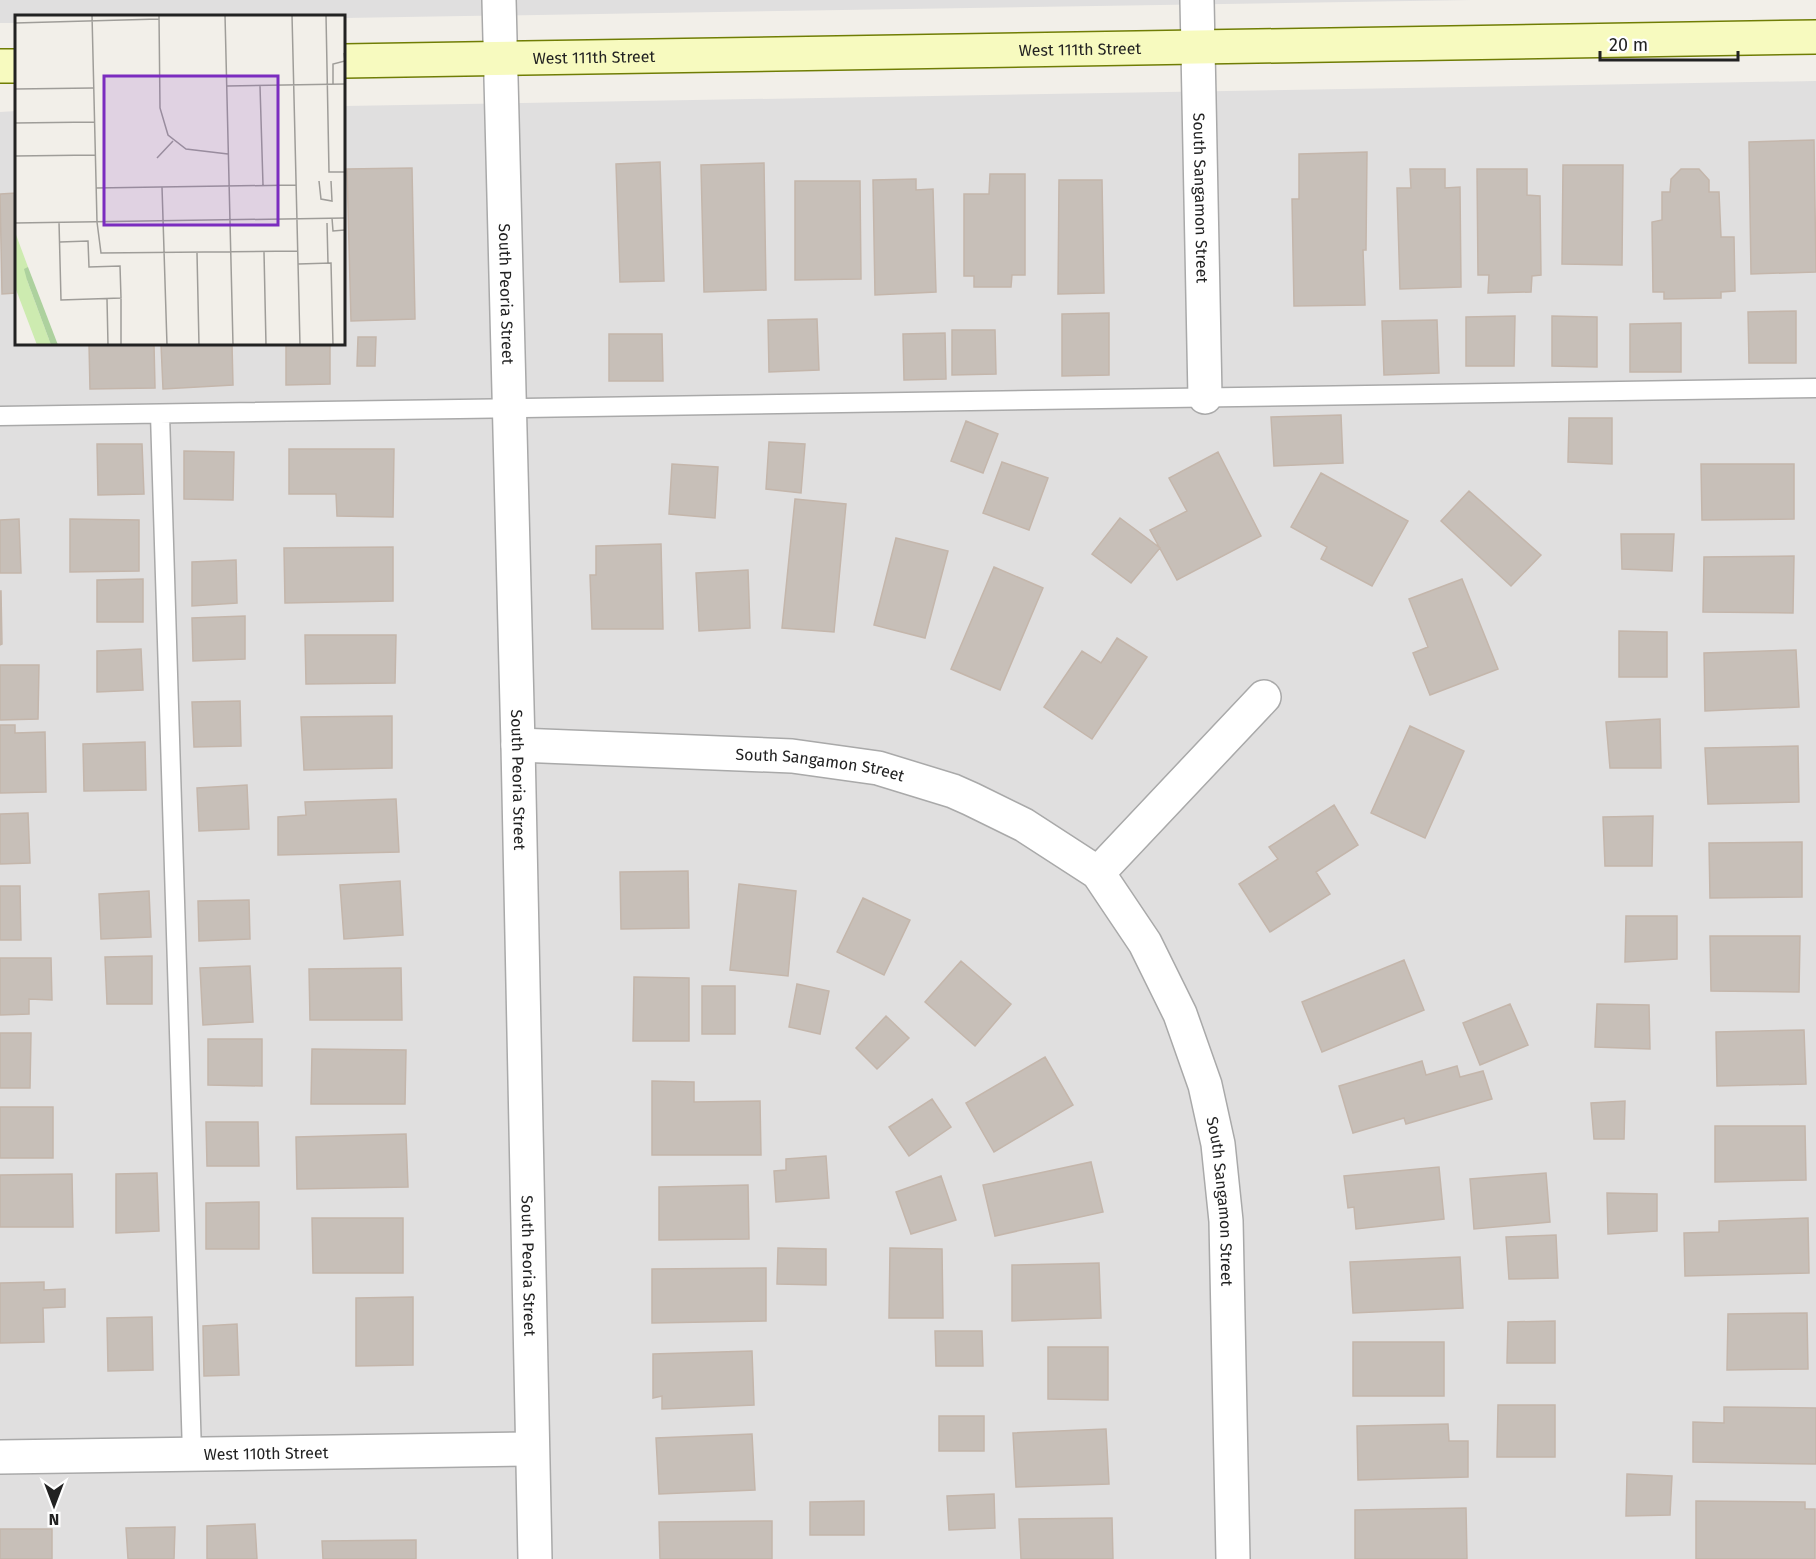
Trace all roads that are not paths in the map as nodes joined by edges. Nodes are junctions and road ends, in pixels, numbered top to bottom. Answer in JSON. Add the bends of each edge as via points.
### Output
{"nodes":[{"id":1,"x":499,"y":0,"type":"edge"},
{"id":2,"x":1197,"y":0,"type":"edge"},
{"id":3,"x":1816,"y":38,"type":"edge"},
{"id":4,"x":1199,"y":47,"type":"junction"},
{"id":5,"x":501,"y":58,"type":"junction"},
{"id":6,"x":345,"y":61,"type":"edge"},
{"id":7,"x":1816,"y":388,"type":"edge"},
{"id":8,"x":1205,"y":397,"type":"junction"},
{"id":9,"x":509,"y":408,"type":"junction"},
{"id":10,"x":160,"y":414,"type":"junction"},
{"id":11,"x":0,"y":416,"type":"edge"},
{"id":12,"x":1264,"y":697,"type":"dead end"},
{"id":13,"x":518,"y":745,"type":"junction"},
{"id":14,"x":1098,"y":873,"type":"junction"},
{"id":15,"x":532,"y":1449,"type":"junction"},
{"id":16,"x":192,"y":1454,"type":"junction"},
{"id":17,"x":0,"y":1457,"type":"edge"},
{"id":18,"x":535,"y":1559,"type":"edge"},
{"id":19,"x":1233,"y":1559,"type":"edge"}],
"edges":[{"from":1,"to":5,"type":"street","name":"South Peoria Street"},
{"from":2,"to":4,"type":"street","name":"South Sangamon Street"},
{"from":3,"to":4,"type":"main road","name":"West 111th Street"},
{"from":4,"to":5,"type":"main road","name":"West 111th Street"},
{"from":4,"to":8,"type":"street","name":"South Sangamon Street"},
{"from":5,"to":6,"type":"main road","name":"West 111th Street"},
{"from":5,"to":9,"type":"street","name":"South Peoria Street"},
{"from":7,"to":8,"type":"lane"},
{"from":8,"to":9,"type":"lane"},
{"from":9,"to":10,"type":"lane"},
{"from":9,"to":13,"type":"street","name":"South Peoria Street"},
{"from":10,"to":11,"type":"lane"},
{"from":10,"to":16,"type":"lane"},
{"from":12,"to":14,"type":"street"},
{"from":13,"to":14,"type":"street","name":"South Sangamon Street","via":[[792,756],[878,768],[971,799],[1024,825]]},
{"from":13,"to":15,"type":"street","name":"South Peoria Street"},
{"from":14,"to":19,"type":"street","name":"South Sangamon Street","via":[[1145,943],[1180,1014],[1205,1084],[1218,1144],[1226,1221]]},
{"from":15,"to":16,"type":"street","name":"West 110th Street"},
{"from":15,"to":18,"type":"street","name":"South Peoria Street"},
{"from":16,"to":17,"type":"street","name":"West 110th Street"}]}
